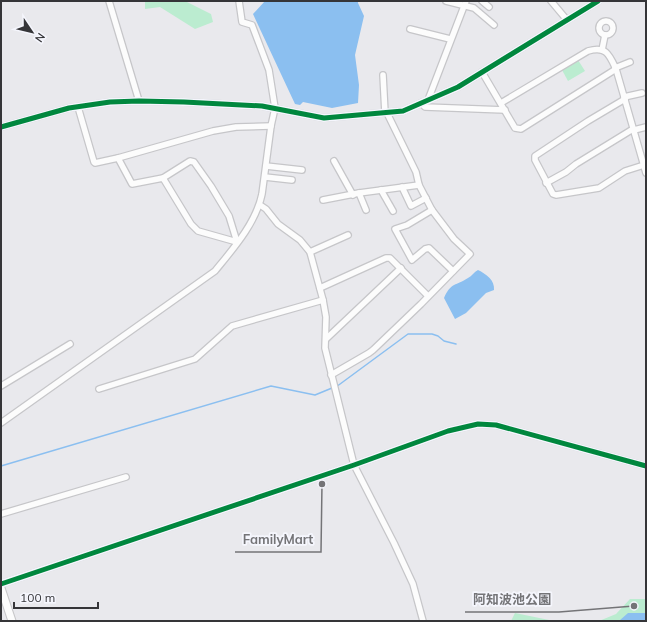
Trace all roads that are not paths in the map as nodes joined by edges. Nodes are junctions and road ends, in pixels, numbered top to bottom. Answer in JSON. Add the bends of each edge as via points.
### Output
{"nodes":[{"id":1,"x":109,"y":1,"type":"edge"},
{"id":2,"x":239,"y":1,"type":"edge"},
{"id":3,"x":446,"y":1,"type":"edge"},
{"id":4,"x":482,"y":1,"type":"edge"},
{"id":5,"x":552,"y":1,"type":"edge"},
{"id":6,"x":598,"y":1,"type":"edge"},
{"id":7,"x":453,"y":2,"type":"edge"},
{"id":8,"x":465,"y":3,"type":"edge"},
{"id":9,"x":489,"y":7,"type":"dead end"},
{"id":10,"x":567,"y":20,"type":"junction"},
{"id":11,"x":494,"y":25,"type":"dead end"},
{"id":12,"x":410,"y":29,"type":"dead end"},
{"id":13,"x":605,"y":35,"type":"dead end"},
{"id":14,"x":450,"y":39,"type":"junction"},
{"id":15,"x":602,"y":50,"type":"junction"},
{"id":16,"x":630,"y":62,"type":"dead end"},
{"id":17,"x":615,"y":68,"type":"junction"},
{"id":18,"x":482,"y":72,"type":"junction"},
{"id":19,"x":383,"y":75,"type":"dead end"},
{"id":20,"x":642,"y":93,"type":"dead end"},
{"id":21,"x":624,"y":98,"type":"junction"},
{"id":22,"x":428,"y":100,"type":"junction"},
{"id":23,"x":139,"y":101,"type":"junction"},
{"id":24,"x":421,"y":103,"type":"junction"},
{"id":25,"x":501,"y":103,"type":"junction"},
{"id":26,"x":78,"y":107,"type":"junction"},
{"id":27,"x":275,"y":108,"type":"junction"},
{"id":28,"x":504,"y":110,"type":"junction"},
{"id":29,"x":386,"y":113,"type":"junction"},
{"id":30,"x":271,"y":126,"type":"junction"},
{"id":31,"x":1,"y":127,"type":"edge"},
{"id":32,"x":646,"y":127,"type":"edge"},
{"id":33,"x":633,"y":130,"type":"junction"},
{"id":34,"x":118,"y":158,"type":"junction"},
{"id":35,"x":334,"y":161,"type":"dead end"},
{"id":36,"x":266,"y":166,"type":"junction"},
{"id":37,"x":645,"y":166,"type":"edge"},
{"id":38,"x":302,"y":170,"type":"dead end"},
{"id":39,"x":646,"y":173,"type":"edge"},
{"id":40,"x":265,"y":177,"type":"junction"},
{"id":41,"x":164,"y":178,"type":"junction"},
{"id":42,"x":292,"y":180,"type":"dead end"},
{"id":43,"x":546,"y":183,"type":"junction"},
{"id":44,"x":419,"y":185,"type":"junction"},
{"id":45,"x":402,"y":187,"type":"junction"},
{"id":46,"x":381,"y":190,"type":"junction"},
{"id":47,"x":356,"y":194,"type":"junction"},
{"id":48,"x":426,"y":198,"type":"junction"},
{"id":49,"x":323,"y":200,"type":"dead end"},
{"id":50,"x":260,"y":205,"type":"junction"},
{"id":51,"x":366,"y":210,"type":"dead end"},
{"id":52,"x":432,"y":210,"type":"junction"},
{"id":53,"x":393,"y":211,"type":"dead end"},
{"id":54,"x":348,"y":235,"type":"dead end"},
{"id":55,"x":237,"y":242,"type":"junction"},
{"id":56,"x":310,"y":252,"type":"junction"},
{"id":57,"x":401,"y":268,"type":"junction"},
{"id":58,"x":452,"y":271,"type":"junction"},
{"id":59,"x":320,"y":288,"type":"junction"},
{"id":60,"x":428,"y":296,"type":"junction"},
{"id":61,"x":323,"y":300,"type":"junction"},
{"id":62,"x":326,"y":339,"type":"junction"},
{"id":63,"x":70,"y":344,"type":"dead end"},
{"id":64,"x":331,"y":375,"type":"junction"},
{"id":65,"x":1,"y":386,"type":"edge"},
{"id":66,"x":99,"y":389,"type":"dead end"},
{"id":67,"x":1,"y":423,"type":"edge"},
{"id":68,"x":354,"y":465,"type":"junction"},
{"id":69,"x":646,"y":466,"type":"edge"},
{"id":70,"x":126,"y":477,"type":"dead end"},
{"id":71,"x":1,"y":514,"type":"edge"},
{"id":72,"x":1,"y":584,"type":"edge"},
{"id":73,"x":1,"y":588,"type":"edge"},
{"id":74,"x":12,"y":621,"type":"edge"},
{"id":75,"x":423,"y":621,"type":"edge"}],
"edges":[{"from":1,"to":23,"type":"street"},
{"from":2,"to":27,"type":"street","via":[[242,22],[252,25],[269,70]]},
{"from":3,"to":7,"type":"street"},
{"from":4,"to":9,"type":"street"},
{"from":5,"to":10,"type":"street"},
{"from":6,"to":10,"type":"street"},
{"from":7,"to":8,"type":"street"},
{"from":8,"to":11,"type":"street"},
{"from":8,"to":14,"type":"street"},
{"from":10,"to":18,"type":"street"},
{"from":12,"to":14,"type":"street"},
{"from":13,"to":15,"type":"street"},
{"from":14,"to":22,"type":"street"},
{"from":15,"to":17,"type":"street","via":[[608,54]]},
{"from":15,"to":25,"type":"street","via":[[588,51]]},
{"from":16,"to":17,"type":"street"},
{"from":17,"to":21,"type":"street"},
{"from":17,"to":28,"type":"street","via":[[521,128],[515,128]]},
{"from":18,"to":22,"type":"street","via":[[458,87]]},
{"from":18,"to":25,"type":"street"},
{"from":19,"to":29,"type":"street"},
{"from":20,"to":21,"type":"street"},
{"from":21,"to":33,"type":"street"},
{"from":21,"to":43,"type":"street","via":[[535,156],[534,160]]},
{"from":22,"to":24,"type":"street"},
{"from":23,"to":26,"type":"street"},
{"from":23,"to":27,"type":"street","via":[[239,104]]},
{"from":24,"to":28,"type":"street","via":[[425,107]]},
{"from":24,"to":29,"type":"street","via":[[403,111]]},
{"from":25,"to":28,"type":"street"},
{"from":26,"to":31,"type":"street"},
{"from":26,"to":34,"type":"street","via":[[94,162]]},
{"from":27,"to":29,"type":"street","via":[[324,118]]},
{"from":27,"to":30,"type":"street"},
{"from":29,"to":44,"type":"street","via":[[416,172]]},
{"from":30,"to":34,"type":"street","via":[[236,127],[213,131]]},
{"from":30,"to":36,"type":"street"},
{"from":32,"to":33,"type":"street"},
{"from":33,"to":37,"type":"street"},
{"from":33,"to":43,"type":"street"},
{"from":34,"to":41,"type":"street","via":[[132,184]]},
{"from":35,"to":47,"type":"street"},
{"from":36,"to":38,"type":"street"},
{"from":36,"to":40,"type":"street"},
{"from":37,"to":39,"type":"street"},
{"from":37,"to":43,"type":"street","via":[[625,170],[599,188],[556,195]]},
{"from":40,"to":42,"type":"street"},
{"from":40,"to":50,"type":"street"},
{"from":41,"to":55,"type":"street","via":[[191,224],[198,231]]},
{"from":41,"to":55,"type":"street","via":[[190,161],[194,162],[229,216]]},
{"from":44,"to":45,"type":"street"},
{"from":44,"to":48,"type":"street"},
{"from":45,"to":46,"type":"street"},
{"from":45,"to":48,"type":"street","via":[[412,206]]},
{"from":46,"to":47,"type":"street"},
{"from":46,"to":53,"type":"street"},
{"from":47,"to":49,"type":"street"},
{"from":47,"to":51,"type":"street"},
{"from":48,"to":52,"type":"street"},
{"from":50,"to":55,"type":"street","via":[[255,217]]},
{"from":50,"to":56,"type":"street"},
{"from":52,"to":58,"type":"street","via":[[454,239],[470,254]]},
{"from":52,"to":58,"type":"street","via":[[395,230],[412,260],[429,248]]},
{"from":54,"to":56,"type":"street"},
{"from":55,"to":67,"type":"street","via":[[215,271],[202,281]]},
{"from":56,"to":59,"type":"street"},
{"from":57,"to":59,"type":"street","via":[[390,258],[386,258]]},
{"from":57,"to":60,"type":"street"},
{"from":57,"to":62,"type":"street"},
{"from":58,"to":60,"type":"street"},
{"from":59,"to":61,"type":"street"},
{"from":60,"to":64,"type":"street","via":[[369,354]]},
{"from":61,"to":62,"type":"street"},
{"from":61,"to":66,"type":"street","via":[[232,326],[195,359]]},
{"from":62,"to":64,"type":"street","via":[[325,348]]},
{"from":63,"to":65,"type":"street"},
{"from":64,"to":68,"type":"street"},
{"from":68,"to":69,"type":"street","via":[[448,431],[478,424],[496,425]]},
{"from":68,"to":72,"type":"street"},
{"from":68,"to":75,"type":"street","via":[[413,584]]},
{"from":70,"to":71,"type":"street"},
{"from":73,"to":74,"type":"main road"}]}
